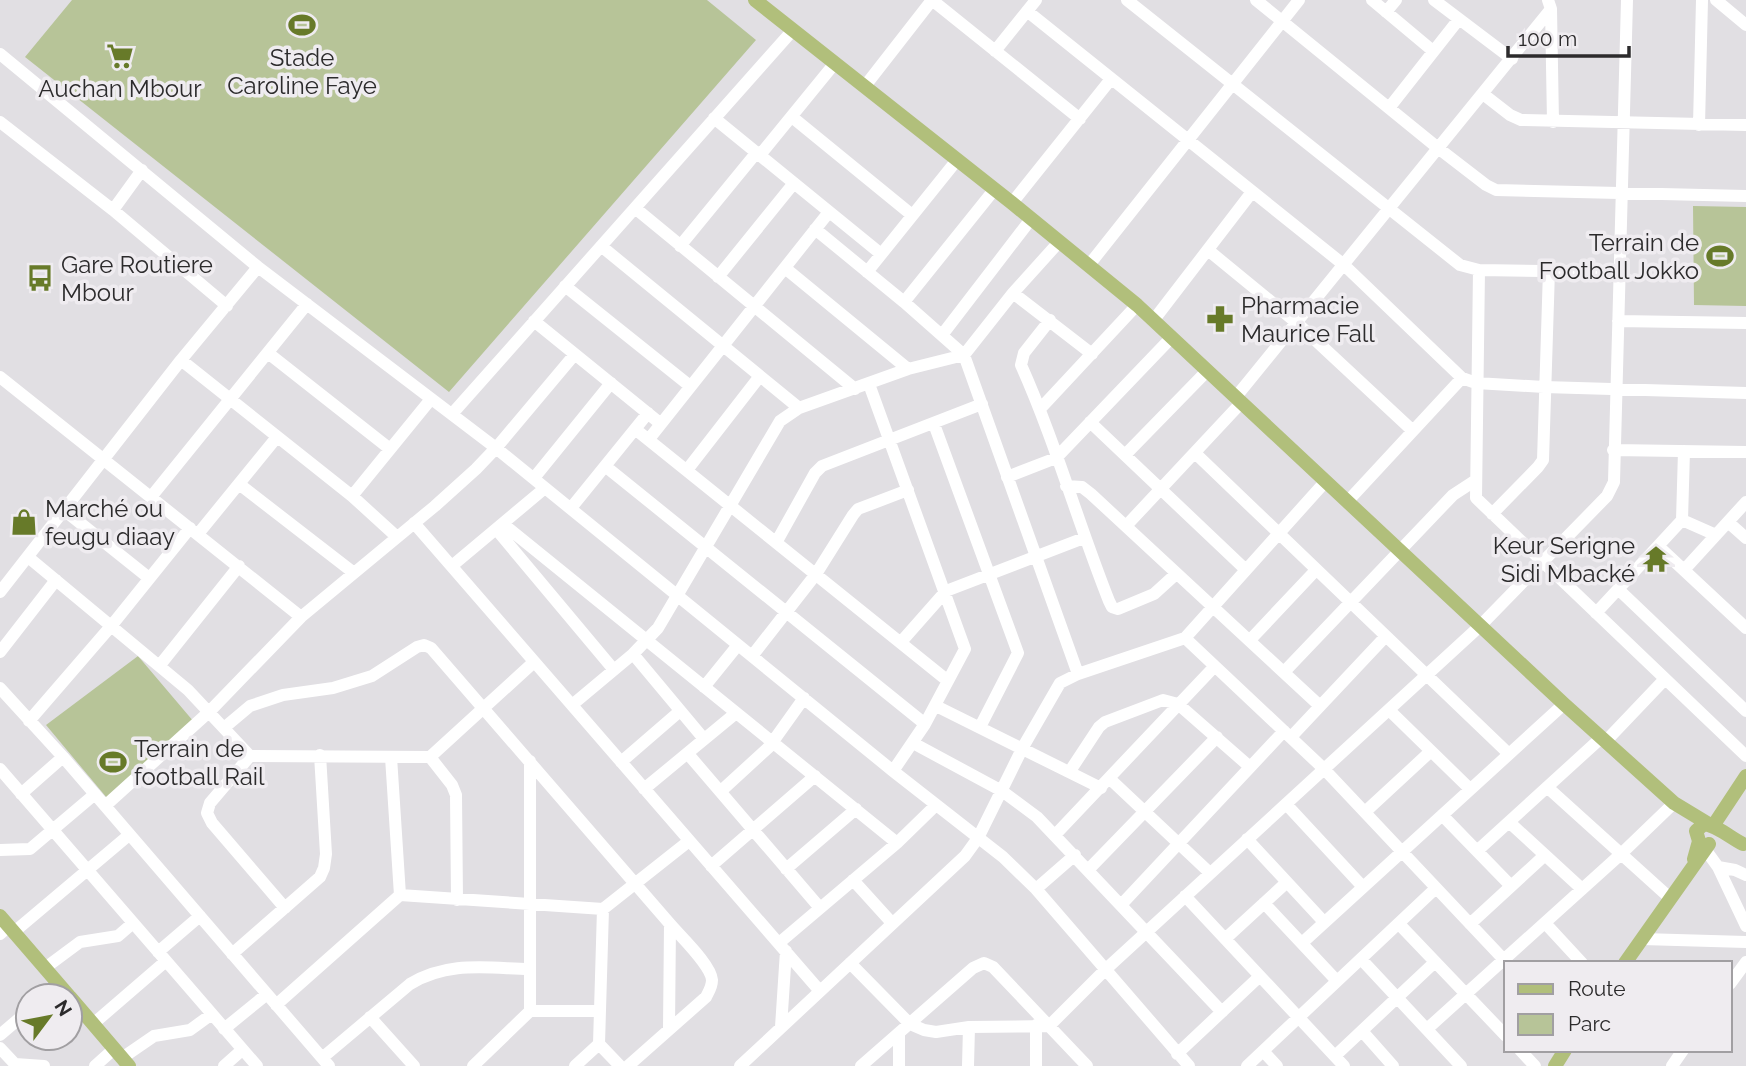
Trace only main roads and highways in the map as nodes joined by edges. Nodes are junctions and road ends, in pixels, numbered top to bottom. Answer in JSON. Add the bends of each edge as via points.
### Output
{"nodes":[{"id":1,"x":755,"y":0,"type":"edge"},
{"id":2,"x":1746,"y":776,"type":"edge"},
{"id":3,"x":1707,"y":836,"type":"junction"},
{"id":4,"x":1744,"y":844,"type":"edge"},
{"id":5,"x":6,"y":927,"type":"edge"},
{"id":6,"x":1626,"y":961,"type":"edge"},
{"id":7,"x":57,"y":982,"type":"edge"},
{"id":8,"x":84,"y":1014,"type":"edge"},
{"id":9,"x":122,"y":1057,"type":"edge"}],
"edges":[{"from":1,"to":3,"type":"main road","via":[[1137,305]]},
{"from":2,"to":3,"type":"main road"},
{"from":3,"to":4,"type":"main road"},
{"from":3,"to":6,"type":"main road","via":[[1690,870]]},
{"from":5,"to":7,"type":"main road"},
{"from":8,"to":9,"type":"main road"}]}
